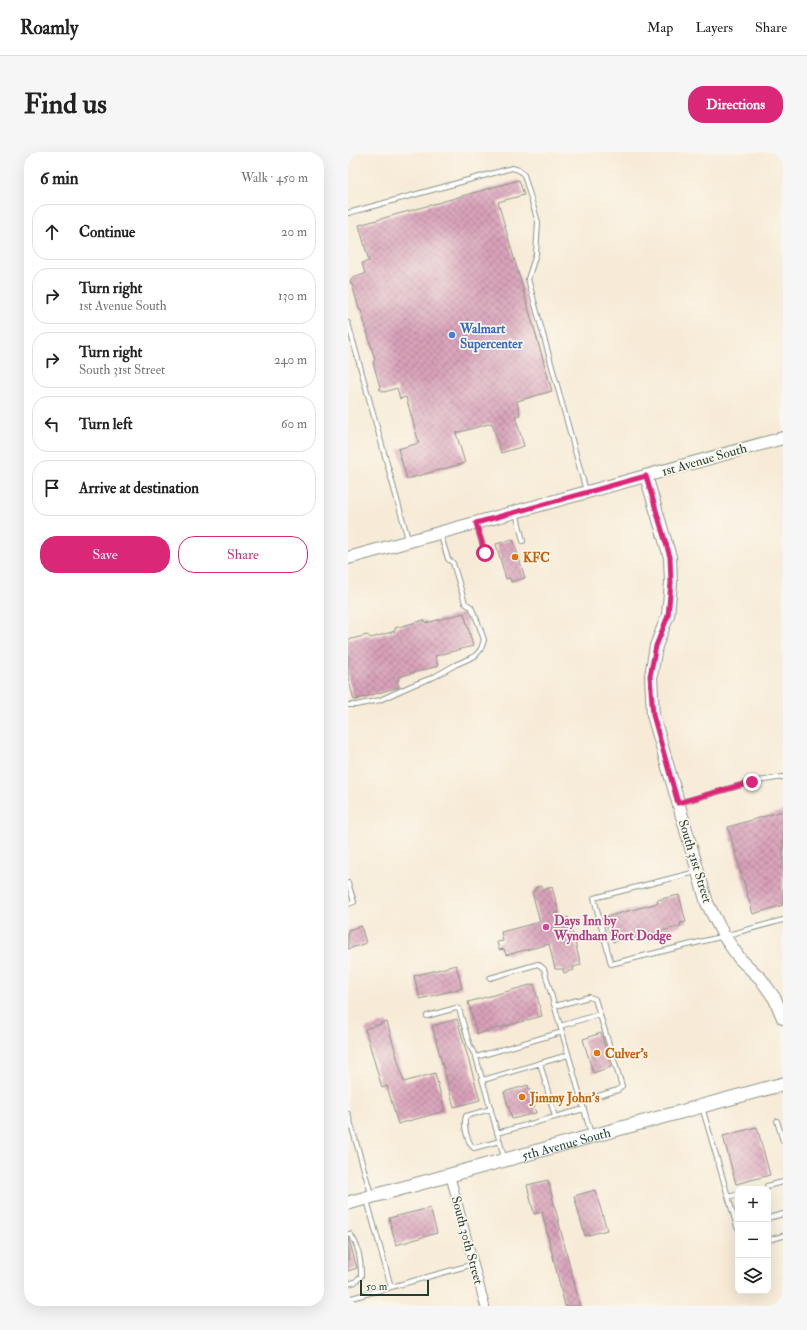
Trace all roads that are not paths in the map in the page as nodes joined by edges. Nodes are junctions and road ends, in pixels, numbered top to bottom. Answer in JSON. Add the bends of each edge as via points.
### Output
{"nodes":[{"id":1,"x":348,"y":213,"type":"edge"},
{"id":2,"x":348,"y":323,"type":"edge"},
{"id":3,"x":783,"y":438,"type":"edge"},
{"id":4,"x":646,"y":476,"type":"junction"},
{"id":5,"x":586,"y":492,"type":"junction"},
{"id":6,"x":516,"y":512,"type":"junction"},
{"id":7,"x":476,"y":523,"type":"junction"},
{"id":8,"x":440,"y":533,"type":"junction"},
{"id":9,"x":408,"y":542,"type":"junction"},
{"id":10,"x":524,"y":542,"type":"dead end"},
{"id":11,"x":485,"y":553,"type":"dead end"},
{"id":12,"x":348,"y":558,"type":"edge"},
{"id":13,"x":348,"y":705,"type":"edge"},
{"id":14,"x":783,"y":777,"type":"edge"},
{"id":15,"x":678,"y":803,"type":"junction"},
{"id":16,"x":698,"y":871,"type":"junction"},
{"id":17,"x":348,"y":883,"type":"edge"},
{"id":18,"x":348,"y":904,"type":"edge"},
{"id":19,"x":783,"y":920,"type":"edge"},
{"id":20,"x":724,"y":936,"type":"junction"},
{"id":21,"x":490,"y":978,"type":"dead end"},
{"id":22,"x":555,"y":1006,"type":"junction"},
{"id":23,"x":600,"y":1014,"type":"junction"},
{"id":24,"x":427,"y":1016,"type":"dead end"},
{"id":25,"x":783,"y":1018,"type":"edge"},
{"id":26,"x":560,"y":1026,"type":"junction"},
{"id":27,"x":562,"y":1032,"type":"junction"},
{"id":28,"x":568,"y":1055,"type":"junction"},
{"id":29,"x":476,"y":1057,"type":"junction"},
{"id":30,"x":540,"y":1063,"type":"junction"},
{"id":31,"x":483,"y":1080,"type":"junction"},
{"id":32,"x":783,"y":1084,"type":"edge"},
{"id":33,"x":581,"y":1101,"type":"junction"},
{"id":34,"x":701,"y":1106,"type":"junction"},
{"id":35,"x":491,"y":1109,"type":"junction"},
{"id":36,"x":584,"y":1109,"type":"junction"},
{"id":37,"x":348,"y":1114,"type":"edge"},
{"id":38,"x":555,"y":1117,"type":"junction"},
{"id":39,"x":777,"y":1121,"type":"dead end"},
{"id":40,"x":498,"y":1133,"type":"junction"},
{"id":41,"x":591,"y":1137,"type":"junction"},
{"id":42,"x":500,"y":1141,"type":"junction"},
{"id":43,"x":783,"y":1141,"type":"edge"},
{"id":44,"x":505,"y":1160,"type":"junction"},
{"id":45,"x":450,"y":1175,"type":"junction"},
{"id":46,"x":783,"y":1182,"type":"edge"},
{"id":47,"x":767,"y":1186,"type":"dead end"},
{"id":48,"x":735,"y":1195,"type":"edge"},
{"id":49,"x":369,"y":1197,"type":"junction"},
{"id":50,"x":728,"y":1197,"type":"junction"},
{"id":51,"x":348,"y":1203,"type":"edge"},
{"id":52,"x":783,"y":1214,"type":"edge"},
{"id":53,"x":771,"y":1217,"type":"edge"},
{"id":54,"x":736,"y":1222,"type":"edge"},
{"id":55,"x":348,"y":1234,"type":"edge"},
{"id":56,"x":783,"y":1236,"type":"edge"},
{"id":57,"x":771,"y":1239,"type":"edge"},
{"id":58,"x":474,"y":1264,"type":"junction"},
{"id":59,"x":348,"y":1284,"type":"edge"},
{"id":60,"x":391,"y":1287,"type":"junction"},
{"id":61,"x":348,"y":1299,"type":"edge"},
{"id":62,"x":485,"y":1306,"type":"edge"}],
"edges":[{"from":1,"to":5,"type":"lane","via":[[512,168],[524,175],[538,222],[536,254],[528,279]]},
{"from":2,"to":9,"type":"lane"},
{"from":3,"to":4,"type":"street","name":"1st Avenue South"},
{"from":4,"to":5,"type":"street","name":"1st Avenue South"},
{"from":4,"to":15,"type":"street","name":"South 31st Street","via":[[670,557],[671,583],[668,616],[656,646],[650,676],[653,715]]},
{"from":5,"to":6,"type":"street","name":"1st Avenue South"},
{"from":6,"to":7,"type":"street","name":"1st Avenue South"},
{"from":6,"to":10,"type":"lane"},
{"from":7,"to":8,"type":"street","name":"1st Avenue South"},
{"from":7,"to":11,"type":"lane"},
{"from":8,"to":9,"type":"street","name":"1st Avenue South"},
{"from":8,"to":13,"type":"lane","via":[[448,559],[453,563],[465,603],[471,607],[479,625],[484,640],[481,649],[475,656],[434,677],[380,700]]},
{"from":9,"to":12,"type":"street","name":"1st Avenue South"},
{"from":14,"to":15,"type":"lane","via":[[752,782]]},
{"from":15,"to":16,"type":"street","name":"South 31st Street"},
{"from":16,"to":20,"type":"street","name":"South 31st Street","via":[[707,903]]},
{"from":16,"to":20,"type":"lane","via":[[594,898],[611,964]]},
{"from":17,"to":18,"type":"lane","via":[[354,902]]},
{"from":19,"to":20,"type":"lane"},
{"from":20,"to":25,"type":"street","name":"South 31st Street","via":[[740,959],[761,979],[775,999]]},
{"from":21,"to":22,"type":"lane","via":[[538,964],[544,969]]},
{"from":22,"to":23,"type":"lane","via":[[589,997],[595,999]]},
{"from":22,"to":26,"type":"lane"},
{"from":23,"to":26,"type":"lane"},
{"from":23,"to":33,"type":"lane","via":[[622,1086],[618,1090]]},
{"from":24,"to":29,"type":"lane","via":[[459,1009]]},
{"from":26,"to":27,"type":"lane"},
{"from":27,"to":28,"type":"lane"},
{"from":27,"to":29,"type":"lane"},
{"from":28,"to":30,"type":"lane"},
{"from":28,"to":33,"type":"lane"},
{"from":29,"to":31,"type":"lane"},
{"from":30,"to":31,"type":"lane"},
{"from":30,"to":38,"type":"lane"},
{"from":31,"to":35,"type":"lane"},
{"from":32,"to":34,"type":"main road","name":"5th Avenue South"},
{"from":33,"to":36,"type":"lane"},
{"from":34,"to":41,"type":"main road","name":"5th Avenue South"},
{"from":34,"to":50,"type":"lane"},
{"from":35,"to":40,"type":"lane"},
{"from":35,"to":42,"type":"lane","via":[[466,1116],[464,1121],[474,1148]]},
{"from":36,"to":38,"type":"lane"},
{"from":36,"to":41,"type":"lane"},
{"from":37,"to":49,"type":"lane"},
{"from":38,"to":40,"type":"lane"},
{"from":39,"to":43,"type":"lane"},
{"from":40,"to":42,"type":"lane"},
{"from":41,"to":44,"type":"main road","name":"5th Avenue South"},
{"from":42,"to":44,"type":"lane"},
{"from":44,"to":45,"type":"main road","name":"5th Avenue South"},
{"from":45,"to":49,"type":"main road","name":"5th Avenue South"},
{"from":45,"to":58,"type":"street","name":"South 30th Street"},
{"from":46,"to":47,"type":"lane"},
{"from":48,"to":50,"type":"lane"},
{"from":49,"to":51,"type":"main road","name":"5th Avenue South"},
{"from":49,"to":60,"type":"lane"},
{"from":50,"to":54,"type":"lane"},
{"from":52,"to":53,"type":"lane"},
{"from":55,"to":59,"type":"lane","via":[[353,1238],[359,1252],[361,1265],[360,1276],[355,1282]]},
{"from":56,"to":57,"type":"lane"},
{"from":58,"to":60,"type":"lane"},
{"from":58,"to":62,"type":"street","name":"South 30th Street"},
{"from":60,"to":61,"type":"lane"}]}
